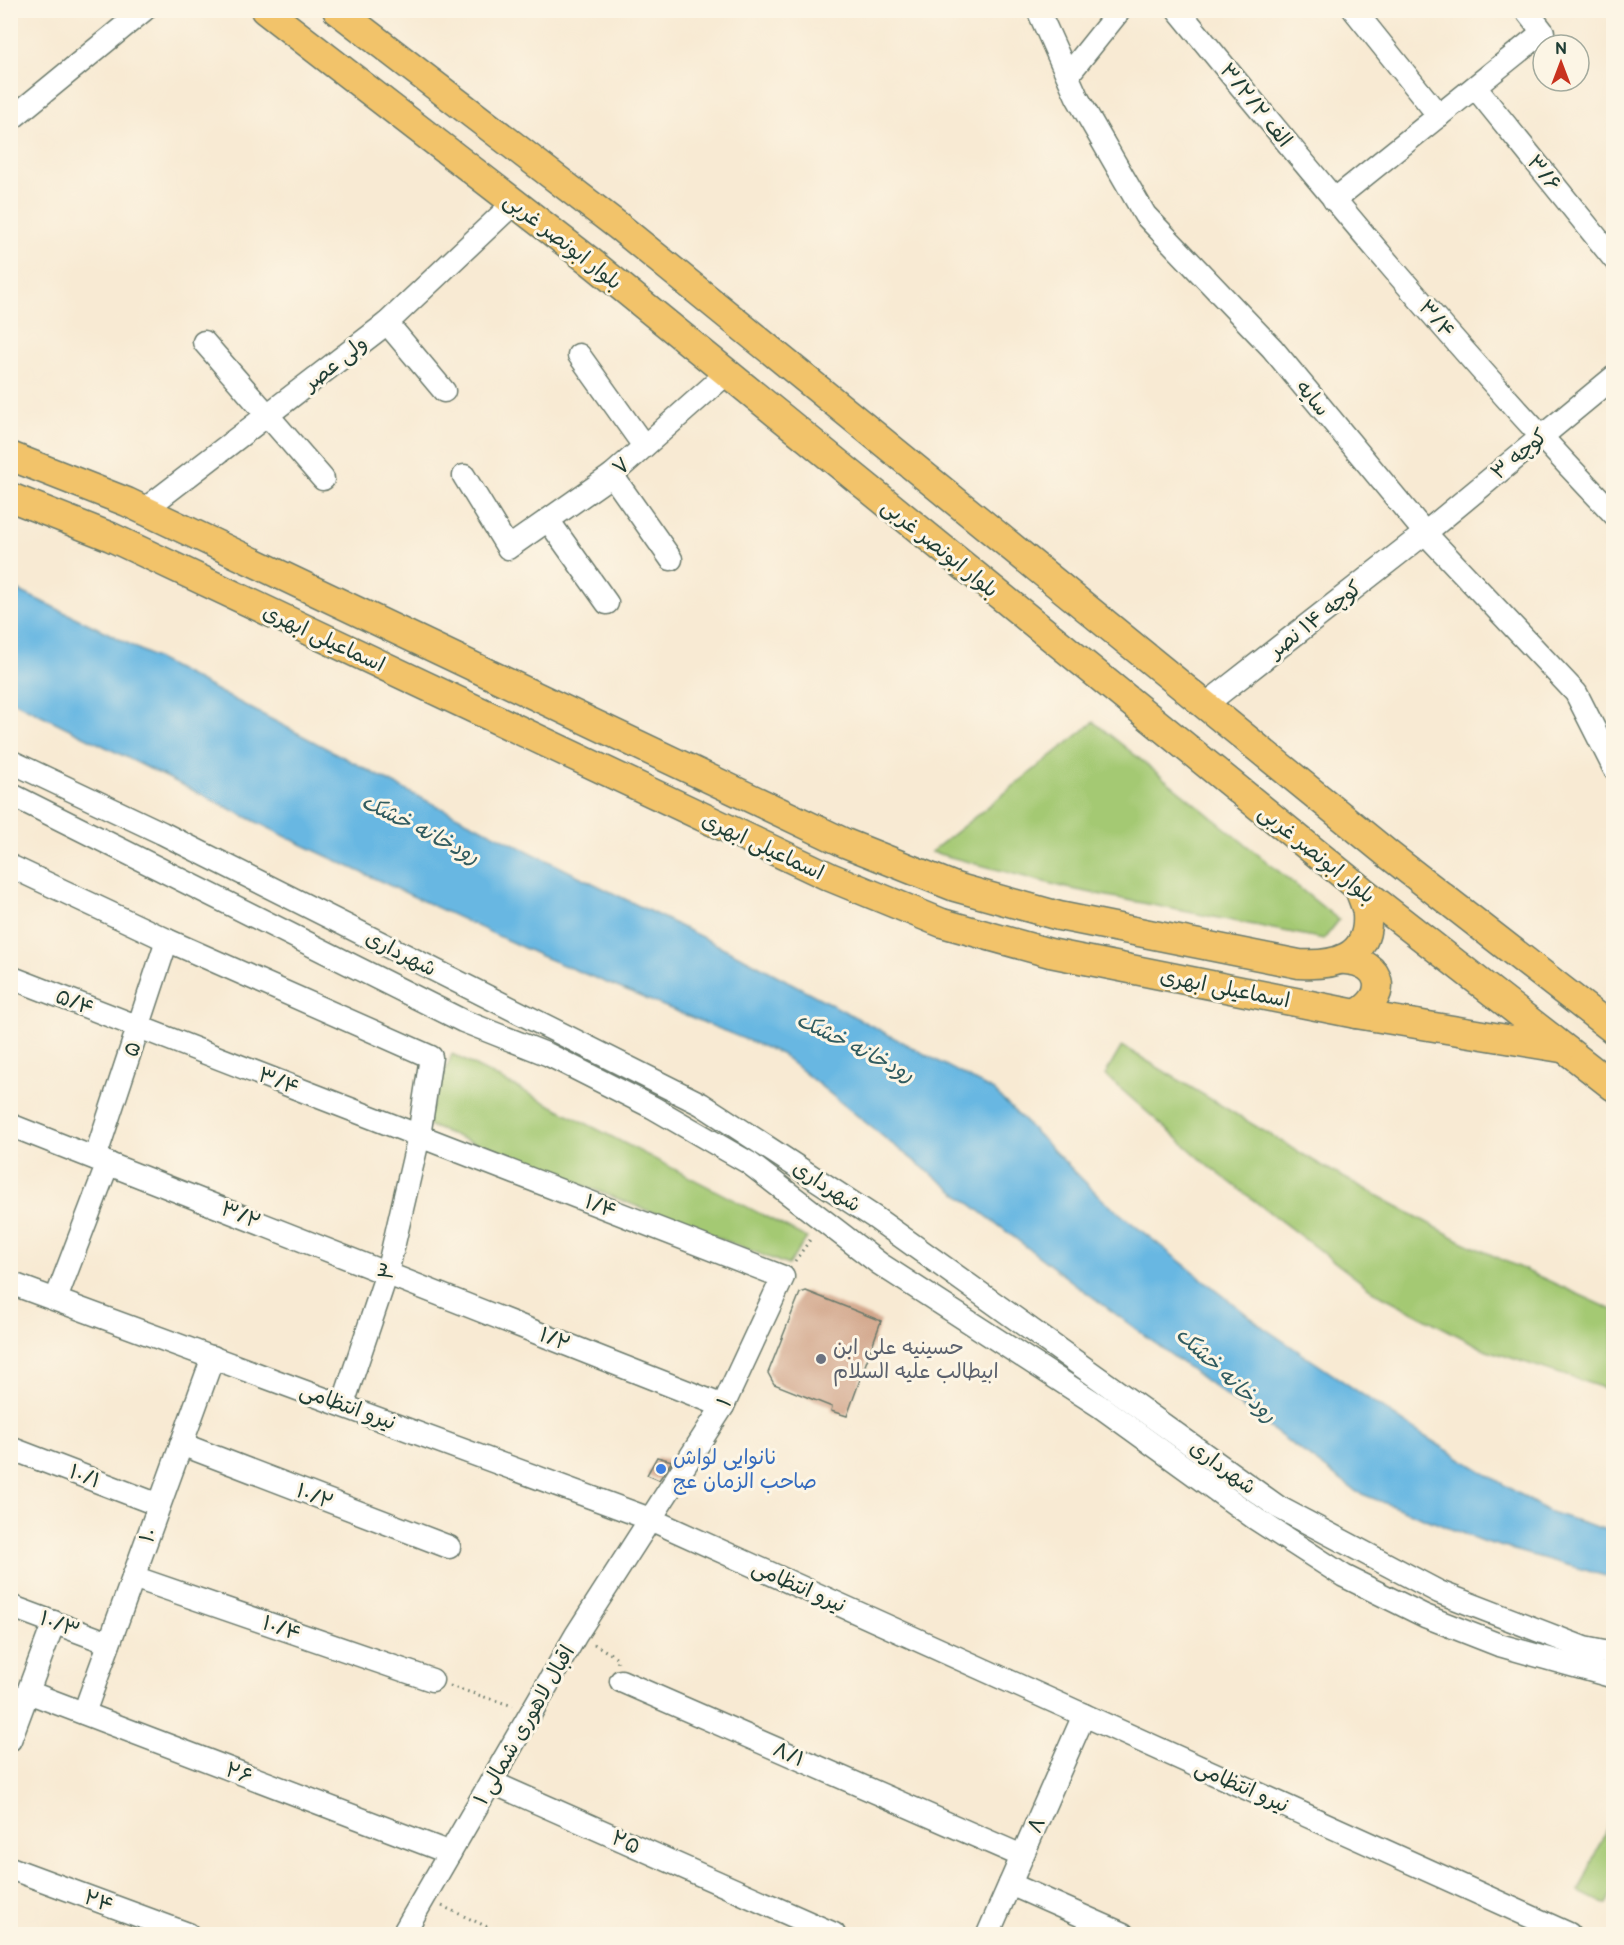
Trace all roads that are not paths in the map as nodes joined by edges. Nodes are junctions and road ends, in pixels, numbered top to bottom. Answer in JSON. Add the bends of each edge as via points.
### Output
{"nodes":[{"id":1,"x":144,"y":10,"type":"edge"},
{"id":2,"x":265,"y":10,"type":"edge"},
{"id":3,"x":337,"y":10,"type":"edge"},
{"id":4,"x":1038,"y":10,"type":"edge"},
{"id":5,"x":1120,"y":10,"type":"edge"},
{"id":6,"x":1178,"y":10,"type":"edge"},
{"id":7,"x":1354,"y":10,"type":"edge"},
{"id":8,"x":1526,"y":10,"type":"edge"},
{"id":9,"x":1068,"y":75,"type":"junction"},
{"id":10,"x":1475,"y":87,"type":"junction"},
{"id":11,"x":1439,"y":116,"type":"junction"},
{"id":12,"x":10,"y":120,"type":"edge"},
{"id":13,"x":1334,"y":200,"type":"junction"},
{"id":14,"x":514,"y":203,"type":"junction"},
{"id":15,"x":1614,"y":259,"type":"edge"},
{"id":16,"x":387,"y":323,"type":"junction"},
{"id":17,"x":204,"y":342,"type":"dead end"},
{"id":18,"x":579,"y":355,"type":"dead end"},
{"id":19,"x":726,"y":374,"type":"junction"},
{"id":20,"x":1614,"y":376,"type":"edge"},
{"id":21,"x":444,"y":391,"type":"dead end"},
{"id":22,"x":267,"y":415,"type":"junction"},
{"id":23,"x":1540,"y":437,"type":"junction"},
{"id":24,"x":644,"y":446,"type":"junction"},
{"id":25,"x":10,"y":456,"type":"edge"},
{"id":26,"x":612,"y":475,"type":"junction"},
{"id":27,"x":464,"y":477,"type":"dead end"},
{"id":28,"x":322,"y":479,"type":"dead end"},
{"id":29,"x":10,"y":497,"type":"edge"},
{"id":30,"x":144,"y":510,"type":"junction"},
{"id":31,"x":1614,"y":514,"type":"edge"},
{"id":32,"x":548,"y":520,"type":"junction"},
{"id":33,"x":983,"y":524,"type":"junction"},
{"id":34,"x":1425,"y":532,"type":"junction"},
{"id":35,"x":671,"y":559,"type":"dead end"},
{"id":36,"x":954,"y":559,"type":"junction"},
{"id":37,"x":607,"y":603,"type":"dead end"},
{"id":38,"x":1205,"y":705,"type":"junction"},
{"id":39,"x":10,"y":761,"type":"edge"},
{"id":40,"x":1614,"y":768,"type":"edge"},
{"id":41,"x":10,"y":794,"type":"edge"},
{"id":42,"x":10,"y":866,"type":"edge"},
{"id":43,"x":1359,"y":888,"type":"junction"},
{"id":44,"x":167,"y":940,"type":"junction"},
{"id":45,"x":1346,"y":960,"type":"junction"},
{"id":46,"x":10,"y":977,"type":"edge"},
{"id":47,"x":1356,"y":1014,"type":"junction"},
{"id":48,"x":140,"y":1027,"type":"junction"},
{"id":49,"x":1614,"y":1029,"type":"edge"},
{"id":50,"x":1564,"y":1048,"type":"junction"},
{"id":51,"x":1614,"y":1087,"type":"edge"},
{"id":52,"x":10,"y":1125,"type":"edge"},
{"id":53,"x":419,"y":1136,"type":"junction"},
{"id":54,"x":101,"y":1160,"type":"junction"},
{"id":55,"x":387,"y":1273,"type":"junction"},
{"id":56,"x":783,"y":1277,"type":"joint"},
{"id":57,"x":10,"y":1283,"type":"edge"},
{"id":58,"x":56,"y":1299,"type":"junction"},
{"id":59,"x":213,"y":1357,"type":"junction"},
{"id":60,"x":343,"y":1404,"type":"junction"},
{"id":61,"x":723,"y":1406,"type":"junction"},
{"id":62,"x":181,"y":1444,"type":"junction"},
{"id":63,"x":10,"y":1448,"type":"edge"},
{"id":64,"x":159,"y":1505,"type":"junction"},
{"id":65,"x":650,"y":1519,"type":"junction"},
{"id":66,"x":449,"y":1547,"type":"dead end"},
{"id":67,"x":133,"y":1577,"type":"junction"},
{"id":68,"x":10,"y":1606,"type":"edge"},
{"id":69,"x":54,"y":1622,"type":"junction"},
{"id":70,"x":109,"y":1643,"type":"junction"},
{"id":71,"x":1614,"y":1654,"type":"edge"},
{"id":72,"x":1614,"y":1677,"type":"edge"},
{"id":73,"x":432,"y":1680,"type":"road end"},
{"id":74,"x":621,"y":1681,"type":"road end"},
{"id":75,"x":28,"y":1692,"type":"junction"},
{"id":76,"x":84,"y":1713,"type":"junction"},
{"id":77,"x":1084,"y":1715,"type":"junction"},
{"id":78,"x":10,"y":1740,"type":"edge"},
{"id":79,"x":491,"y":1782,"type":"junction"},
{"id":80,"x":450,"y":1853,"type":"junction"},
{"id":81,"x":1022,"y":1856,"type":"junction"},
{"id":82,"x":10,"y":1868,"type":"edge"},
{"id":83,"x":1010,"y":1884,"type":"junction"},
{"id":84,"x":188,"y":1935,"type":"edge"},
{"id":85,"x":404,"y":1935,"type":"edge"},
{"id":86,"x":834,"y":1935,"type":"edge"},
{"id":87,"x":988,"y":1935,"type":"edge"},
{"id":88,"x":1123,"y":1935,"type":"edge"},
{"id":89,"x":1569,"y":1935,"type":"edge"}],
"edges":[{"from":1,"to":12,"type":"street"},
{"from":2,"to":14,"type":"main road","name":"بلوار ابونصر غربی"},
{"from":3,"to":33,"type":"main road","via":[[622,229]]},
{"from":4,"to":9,"type":"street","name":"سایه"},
{"from":5,"to":9,"type":"street"},
{"from":6,"to":13,"type":"street","name":"۳/۲/۲ الف"},
{"from":7,"to":11,"type":"street"},
{"from":8,"to":10,"type":"street","via":[[1543,32]]},
{"from":9,"to":34,"type":"street","name":"سایه","via":[[1145,215],[1272,348]]},
{"from":10,"to":11,"type":"street"},
{"from":10,"to":15,"type":"street","name":"۳/۶"},
{"from":11,"to":13,"type":"street"},
{"from":13,"to":23,"type":"street","name":"۳/۴"},
{"from":14,"to":16,"type":"street","name":"ولی عصر"},
{"from":14,"to":19,"type":"main road","name":"بلوار ابونصر غربی"},
{"from":16,"to":21,"type":"street"},
{"from":16,"to":22,"type":"street","name":"ولی عصر"},
{"from":17,"to":22,"type":"street"},
{"from":18,"to":24,"type":"street"},
{"from":19,"to":24,"type":"street","name":"۷"},
{"from":19,"to":36,"type":"main road","name":"بلوار ابونصر غربی"},
{"from":20,"to":23,"type":"street","name":"کوچه ۳"},
{"from":22,"to":28,"type":"street"},
{"from":22,"to":30,"type":"street","name":"ولی عصر"},
{"from":23,"to":31,"type":"street","name":"۳/۴"},
{"from":23,"to":34,"type":"street","name":"کوچه ۳"},
{"from":24,"to":26,"type":"street","name":"۷"},
{"from":25,"to":30,"type":"main road","name":"اسماعیلی ابهری"},
{"from":26,"to":32,"type":"street","name":"۷"},
{"from":26,"to":35,"type":"street"},
{"from":27,"to":32,"type":"street","name":"۷","via":[[508,548]]},
{"from":29,"to":47,"type":"main road","name":"اسماعیلی ابهری","via":[[111,537],[830,877],[942,923],[1050,953]]},
{"from":30,"to":45,"type":"main road","name":"اسماعیلی ابهری","via":[[845,843],[955,887],[1059,916],[1299,964],[1326,966]]},
{"from":32,"to":37,"type":"street"},
{"from":33,"to":36,"type":"main road"},
{"from":33,"to":38,"type":"main road"},
{"from":34,"to":38,"type":"street","name":"کوچه ۱۴ نصر"},
{"from":34,"to":40,"type":"street","name":"سایه","via":[[1576,693]]},
{"from":36,"to":43,"type":"main road","name":"بلوار ابونصر غربی"},
{"from":38,"to":49,"type":"main road","via":[[1389,855]]},
{"from":39,"to":71,"type":"street","name":"شهرداری","via":[[162,833],[700,1104],[874,1217],[1278,1507],[1439,1592],[1584,1648]]},
{"from":41,"to":72,"type":"street","name":"شهرداری","via":[[463,1022],[549,1055],[749,1163],[880,1264],[1101,1407],[1256,1519],[1344,1576],[1425,1616],[1498,1645]]},
{"from":42,"to":44,"type":"street"},
{"from":43,"to":45,"type":"main road","via":[[1367,915],[1363,940]]},
{"from":43,"to":50,"type":"main road","name":"بلوار ابونصر غربی"},
{"from":44,"to":48,"type":"street","name":"۵"},
{"from":44,"to":53,"type":"street","name":"۳","via":[[431,1057]]},
{"from":45,"to":47,"type":"main road","via":[[1360,961],[1372,969],[1378,982],[1377,996],[1369,1008]]},
{"from":46,"to":48,"type":"street","name":"۵/۴"},
{"from":47,"to":50,"type":"main road","name":"اسماعیلی ابهری"},
{"from":48,"to":53,"type":"street","name":"۳/۴"},
{"from":48,"to":54,"type":"street","name":"۵"},
{"from":50,"to":51,"type":"main road","name":"بلوار ابونصر غربی"},
{"from":52,"to":54,"type":"street","name":"۳/۲"},
{"from":53,"to":55,"type":"street","name":"۳"},
{"from":53,"to":56,"type":"street","name":"۱/۴"},
{"from":54,"to":55,"type":"street","name":"۳/۲"},
{"from":54,"to":58,"type":"street","name":"۵"},
{"from":55,"to":60,"type":"street","name":"۳"},
{"from":55,"to":61,"type":"street","name":"۱/۲"},
{"from":56,"to":61,"type":"street","name":"۱"},
{"from":57,"to":58,"type":"street","name":"نیرو انتظامی"},
{"from":58,"to":59,"type":"street","name":"نیرو انتظامی"},
{"from":59,"to":60,"type":"street","name":"نیرو انتظامی"},
{"from":59,"to":62,"type":"street","name":"۱۰"},
{"from":60,"to":65,"type":"street","name":"نیرو انتظامی"},
{"from":61,"to":65,"type":"street","name":"۱"},
{"from":62,"to":64,"type":"street","name":"۱۰"},
{"from":62,"to":66,"type":"street","name":"۱۰/۲"},
{"from":63,"to":64,"type":"street","name":"۱۰/۱"},
{"from":64,"to":67,"type":"street","name":"۱۰"},
{"from":65,"to":77,"type":"street","name":"نیرو انتظامی"},
{"from":65,"to":79,"type":"street","name":"اقبال لاهوری شمالی ۱","via":[[576,1635]]},
{"from":67,"to":70,"type":"street","name":"۱۰"},
{"from":67,"to":73,"type":"street","name":"۱۰/۴"},
{"from":68,"to":69,"type":"street","name":"۱۰/۳"},
{"from":69,"to":70,"type":"street","name":"۱۰/۳"},
{"from":69,"to":75,"type":"street"},
{"from":70,"to":76,"type":"street","name":"۱۰"},
{"from":74,"to":81,"type":"street","name":"۸/۱"},
{"from":75,"to":76,"type":"street","name":"۲۶"},
{"from":75,"to":78,"type":"street"},
{"from":76,"to":80,"type":"street","name":"۲۶"},
{"from":77,"to":81,"type":"street","name":"۸"},
{"from":77,"to":89,"type":"street","name":"نیرو انتظامی"},
{"from":79,"to":80,"type":"street","name":"اقبال لاهوری شمالی ۱"},
{"from":79,"to":86,"type":"street","name":"۲۵"},
{"from":80,"to":85,"type":"street","name":"اقبال لاهوری شمالی ۱"},
{"from":81,"to":83,"type":"street","name":"۸"},
{"from":82,"to":84,"type":"street","name":"۲۴"},
{"from":83,"to":87,"type":"street","name":"۸"},
{"from":83,"to":88,"type":"street"}]}
